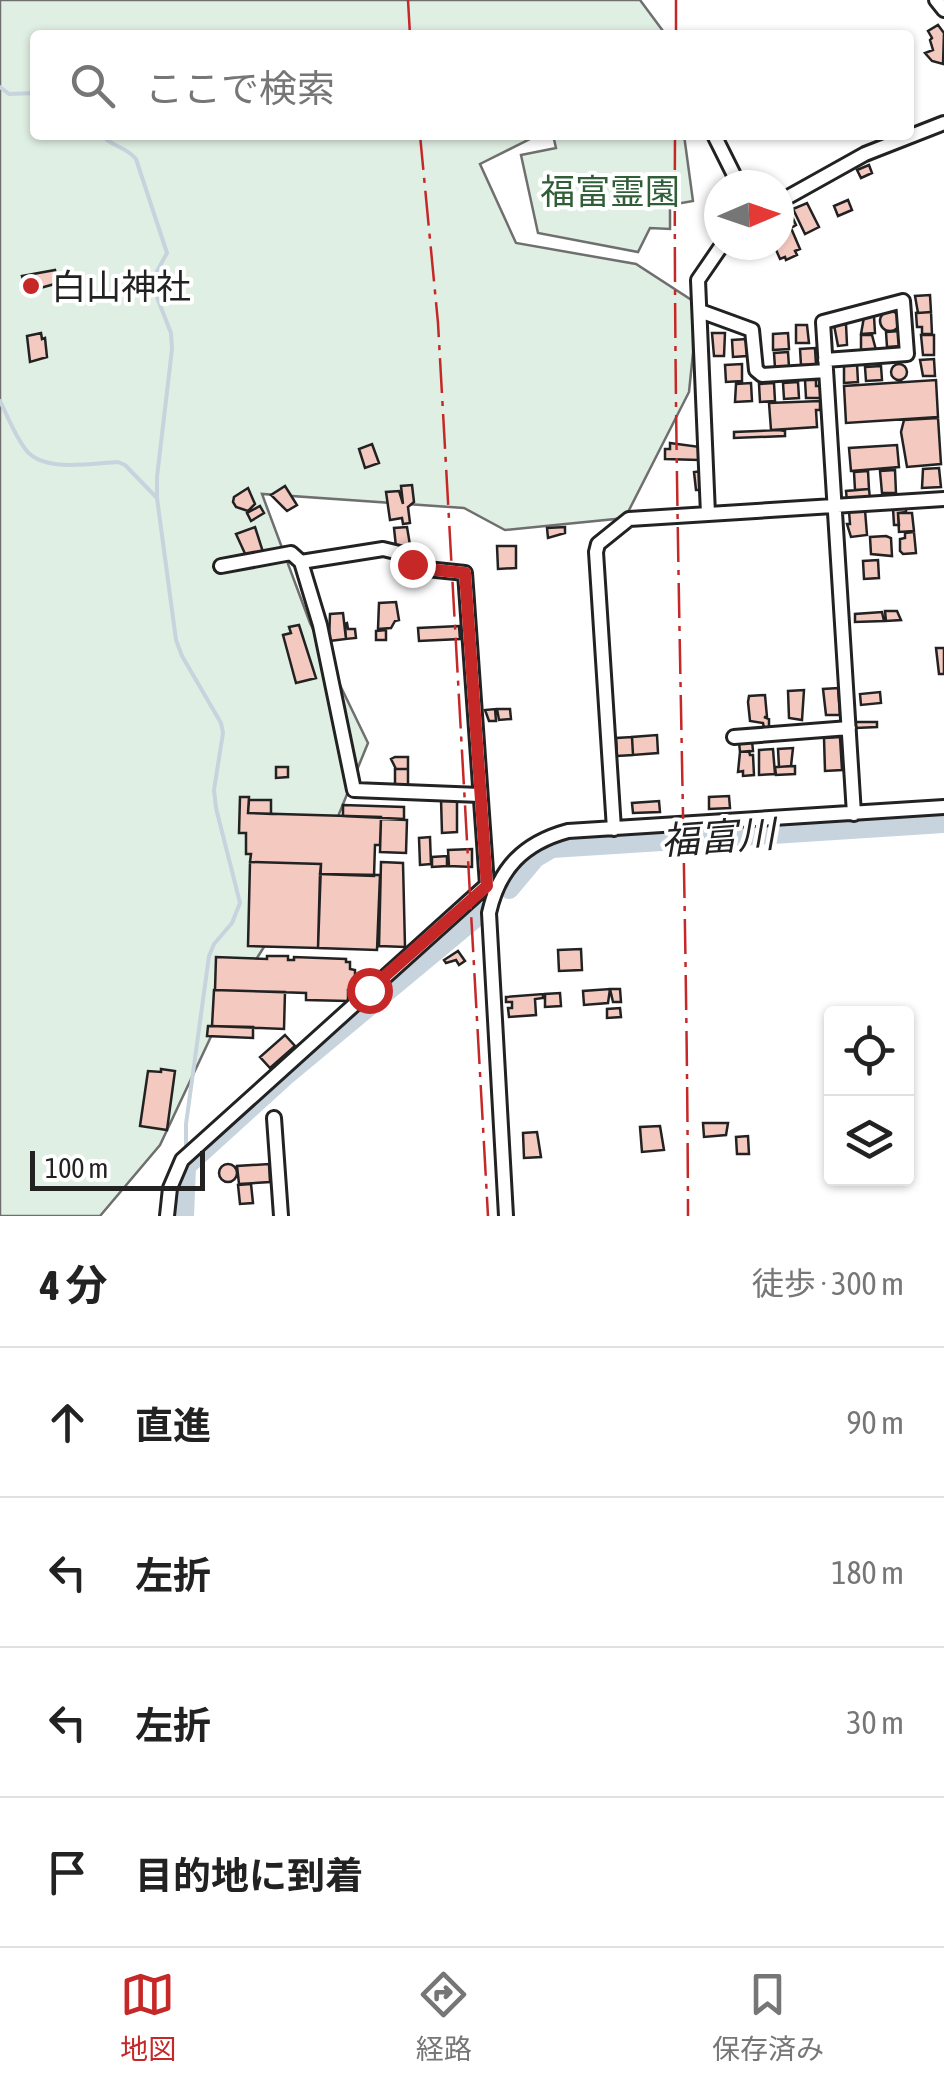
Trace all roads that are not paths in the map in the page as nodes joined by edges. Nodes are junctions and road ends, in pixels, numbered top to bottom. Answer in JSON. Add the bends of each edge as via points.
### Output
{"nodes":[{"id":1,"x":936,"y":0,"type":"edge"},
{"id":2,"x":944,"y":10,"type":"edge"},
{"id":3,"x":944,"y":124,"type":"edge"},
{"id":4,"x":914,"y":136,"type":"edge"},
{"id":5,"x":716,"y":140,"type":"edge"},
{"id":6,"x":902,"y":140,"type":"edge"},
{"id":7,"x":732,"y":170,"type":"edge"},
{"id":8,"x":794,"y":194,"type":"edge"},
{"id":9,"x":712,"y":260,"type":"edge"},
{"id":10,"x":700,"y":311,"type":"junction"},
{"id":11,"x":826,"y":366,"type":"junction"},
{"id":12,"x":944,"y":499,"type":"edge"},
{"id":13,"x":834,"y":506,"type":"junction"},
{"id":14,"x":708,"y":514,"type":"junction"},
{"id":15,"x":301,"y":562,"type":"junction"},
{"id":16,"x":220,"y":566,"type":"dead end"},
{"id":17,"x":849,"y":728,"type":"junction"},
{"id":18,"x":734,"y":737,"type":"dead end"},
{"id":19,"x":480,"y":794,"type":"junction"},
{"id":20,"x":944,"y":807,"type":"edge"},
{"id":21,"x":854,"y":814,"type":"junction"},
{"id":22,"x":614,"y":829,"type":"junction"},
{"id":23,"x":491,"y":888,"type":"junction"},
{"id":24,"x":274,"y":1118,"type":"dead end"},
{"id":25,"x":167,"y":1216,"type":"edge"},
{"id":26,"x":281,"y":1216,"type":"edge"},
{"id":27,"x":506,"y":1216,"type":"edge"}],
"edges":[{"from":1,"to":2,"type":"street"},
{"from":3,"to":4,"type":"street"},
{"from":5,"to":7,"type":"street"},
{"from":6,"to":8,"type":"street"},
{"from":9,"to":10,"type":"street","via":[[698,280]]},
{"from":10,"to":11,"type":"street","via":[[752,330],[762,375]]},
{"from":10,"to":14,"type":"street"},
{"from":11,"to":11,"type":"street","via":[[906,354],[903,300],[823,322]]},
{"from":11,"to":13,"type":"street"},
{"from":12,"to":13,"type":"street"},
{"from":13,"to":14,"type":"street"},
{"from":13,"to":17,"type":"street"},
{"from":14,"to":22,"type":"street","via":[[629,519],[598,544]]},
{"from":15,"to":16,"type":"street","via":[[291,553]]},
{"from":15,"to":19,"type":"street","via":[[354,790]]},
{"from":15,"to":19,"type":"street","via":[[384,549],[408,554],[417,568],[465,573]]},
{"from":17,"to":18,"type":"street"},
{"from":17,"to":21,"type":"street"},
{"from":19,"to":23,"type":"street"},
{"from":20,"to":21,"type":"street"},
{"from":21,"to":22,"type":"street"},
{"from":22,"to":23,"type":"street","via":[[568,831],[528,846]]},
{"from":23,"to":25,"type":"street","via":[[186,1156],[170,1188]]},
{"from":23,"to":27,"type":"street"},
{"from":24,"to":26,"type":"street"}]}
